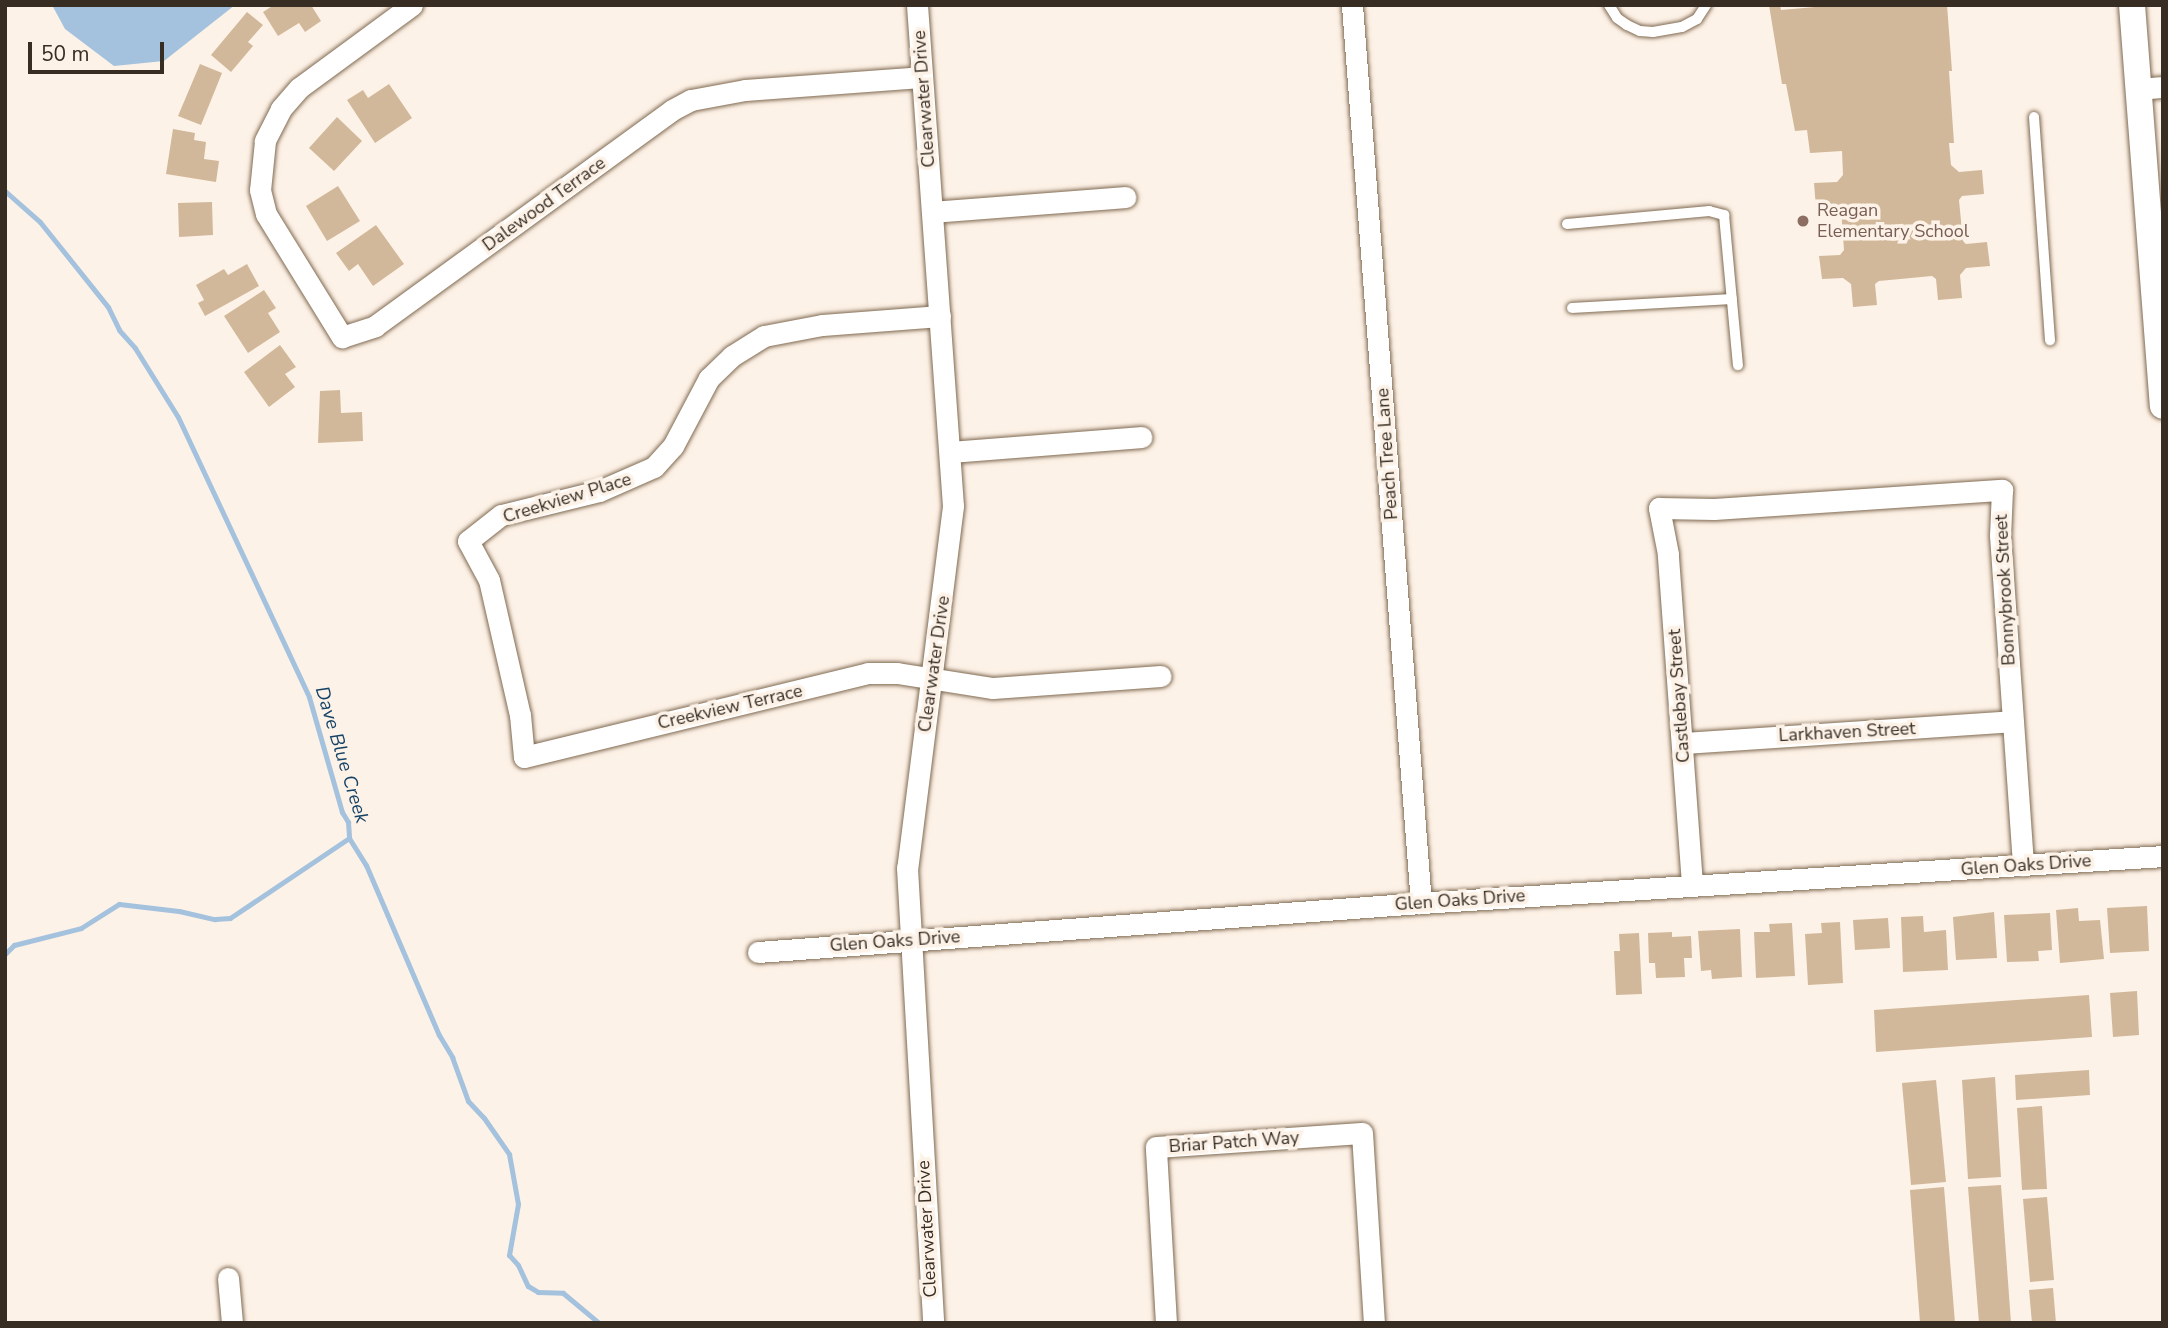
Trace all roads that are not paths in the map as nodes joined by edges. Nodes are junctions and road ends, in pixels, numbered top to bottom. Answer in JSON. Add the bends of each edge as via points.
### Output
{"nodes":[{"id":1,"x":412,"y":5,"type":"edge"},
{"id":2,"x":917,"y":5,"type":"edge"},
{"id":3,"x":1352,"y":5,"type":"edge"},
{"id":4,"x":1609,"y":5,"type":"edge"},
{"id":5,"x":1706,"y":5,"type":"edge"},
{"id":6,"x":2132,"y":5,"type":"edge"},
{"id":7,"x":921,"y":77,"type":"junction"},
{"id":8,"x":2151,"y":88,"type":"edge"},
{"id":9,"x":2034,"y":117,"type":"dead end"},
{"id":10,"x":2155,"y":193,"type":"edge"},
{"id":11,"x":1125,"y":197,"type":"dead end"},
{"id":12,"x":932,"y":212,"type":"junction"},
{"id":13,"x":1567,"y":224,"type":"dead end"},
{"id":14,"x":1732,"y":299,"type":"junction"},
{"id":15,"x":1572,"y":308,"type":"dead end"},
{"id":16,"x":940,"y":316,"type":"junction"},
{"id":17,"x":2050,"y":340,"type":"dead end"},
{"id":18,"x":1738,"y":365,"type":"dead end"},
{"id":19,"x":2163,"y":406,"type":"edge"},
{"id":20,"x":1141,"y":437,"type":"dead end"},
{"id":21,"x":951,"y":452,"type":"junction"},
{"id":22,"x":1659,"y":508,"type":"joint"},
{"id":23,"x":468,"y":541,"type":"joint"},
{"id":24,"x":1161,"y":676,"type":"dead end"},
{"id":25,"x":932,"y":680,"type":"junction"},
{"id":26,"x":2012,"y":721,"type":"junction"},
{"id":27,"x":1683,"y":743,"type":"junction"},
{"id":28,"x":2163,"y":856,"type":"edge"},
{"id":29,"x":2023,"y":865,"type":"junction"},
{"id":30,"x":1692,"y":884,"type":"junction"},
{"id":31,"x":1421,"y":903,"type":"junction"},
{"id":32,"x":909,"y":940,"type":"junction"},
{"id":33,"x":758,"y":952,"type":"dead end"},
{"id":34,"x":228,"y":1278,"type":"dead end"},
{"id":35,"x":232,"y":1323,"type":"edge"},
{"id":36,"x":933,"y":1323,"type":"edge"},
{"id":37,"x":1166,"y":1323,"type":"edge"},
{"id":38,"x":1374,"y":1323,"type":"edge"}],
"edges":[{"from":1,"to":7,"type":"street","name":"Dalewood Terrace","via":[[310,79],[281,108],[265,141],[260,190],[266,214],[342,337],[376,326],[691,100],[745,90]]},
{"from":2,"to":7,"type":"street","name":"Clearwater Drive"},
{"from":3,"to":31,"type":"street","name":"Peach Tree Lane"},
{"from":4,"to":5,"type":"lane","via":[[1627,25],[1653,32],[1698,19]]},
{"from":6,"to":8,"type":"street"},
{"from":7,"to":12,"type":"street","name":"Clearwater Drive"},
{"from":8,"to":10,"type":"street"},
{"from":9,"to":17,"type":"lane"},
{"from":10,"to":19,"type":"street"},
{"from":11,"to":12,"type":"street"},
{"from":12,"to":16,"type":"street","name":"Clearwater Drive"},
{"from":13,"to":14,"type":"lane","via":[[1709,211],[1724,215]]},
{"from":14,"to":15,"type":"lane"},
{"from":14,"to":18,"type":"lane"},
{"from":16,"to":21,"type":"street","name":"Clearwater Drive"},
{"from":16,"to":23,"type":"street","name":"Creekview Place","via":[[822,325],[764,335],[709,378],[673,446],[654,467],[599,491],[501,515]]},
{"from":20,"to":21,"type":"street"},
{"from":21,"to":25,"type":"street","name":"Clearwater Drive","via":[[953,526]]},
{"from":22,"to":26,"type":"street","name":"Bonnybrook Street","via":[[1714,509],[2002,489],[2000,535]]},
{"from":22,"to":27,"type":"street","name":"Castlebay Street","via":[[1668,554]]},
{"from":23,"to":25,"type":"street","name":"Creekview Terrace","via":[[489,580],[520,715],[524,757],[868,673]]},
{"from":24,"to":25,"type":"street","name":"Creekview Terrace","via":[[1013,688]]},
{"from":25,"to":32,"type":"street","name":"Clearwater Drive","via":[[907,868]]},
{"from":26,"to":27,"type":"street","name":"Larkhaven Street"},
{"from":26,"to":29,"type":"street","name":"Bonnybrook Street"},
{"from":27,"to":30,"type":"street","name":"Castlebay Street"},
{"from":28,"to":29,"type":"street","name":"Glen Oaks Drive"},
{"from":29,"to":30,"type":"street","name":"Glen Oaks Drive"},
{"from":30,"to":31,"type":"street","name":"Glen Oaks Drive"},
{"from":31,"to":32,"type":"street","name":"Glen Oaks Drive"},
{"from":32,"to":33,"type":"street","name":"Glen Oaks Drive"},
{"from":32,"to":36,"type":"street","name":"Clearwater Drive"},
{"from":34,"to":35,"type":"street"},
{"from":37,"to":38,"type":"street","name":"Briar Patch Way","via":[[1156,1147],[1362,1133]]}]}
